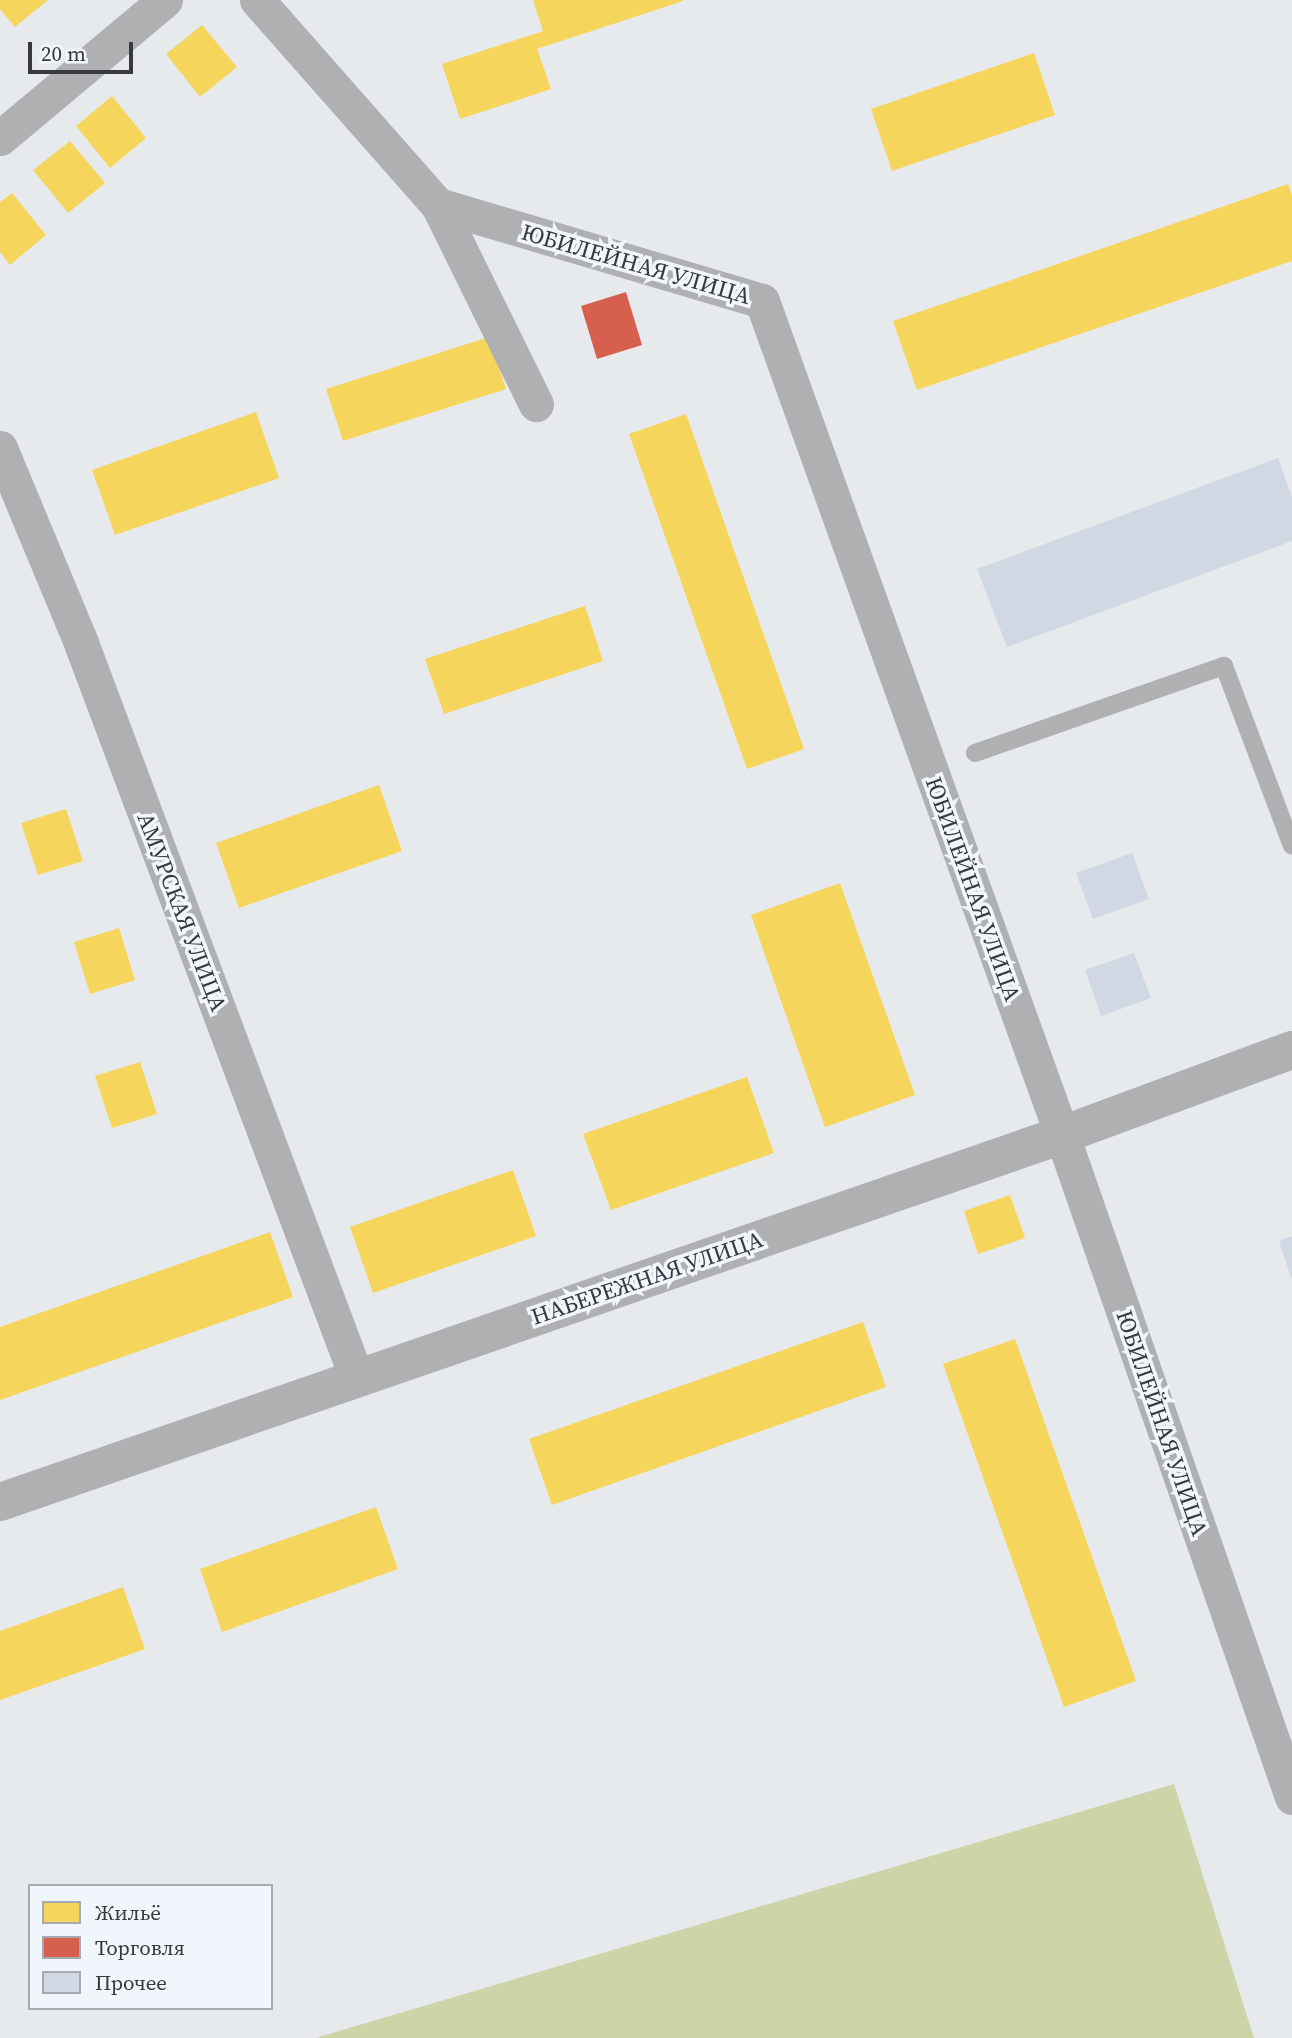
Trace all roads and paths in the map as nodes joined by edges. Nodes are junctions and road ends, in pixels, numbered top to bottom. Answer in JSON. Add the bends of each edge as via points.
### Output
{"nodes":[{"id":1,"x":164,"y":0,"type":"edge"},
{"id":2,"x":257,"y":0,"type":"edge"},
{"id":3,"x":0,"y":138,"type":"edge"},
{"id":4,"x":438,"y":205,"type":"junction"},
{"id":5,"x":536,"y":404,"type":"dead end"},
{"id":6,"x":0,"y":449,"type":"edge"},
{"id":7,"x":975,"y":754,"type":"dead end"},
{"id":8,"x":1292,"y":846,"type":"edge"},
{"id":9,"x":1292,"y":1050,"type":"edge"},
{"id":10,"x":1062,"y":1135,"type":"junction"},
{"id":11,"x":357,"y":1378,"type":"junction"},
{"id":12,"x":0,"y":1502,"type":"edge"},
{"id":13,"x":1292,"y":1797,"type":"edge"}],
"edges":[{"from":1,"to":3,"type":"street"},
{"from":2,"to":4,"type":"street"},
{"from":4,"to":5,"type":"street"},
{"from":4,"to":10,"type":"street","name":"ЮБИЛЕЙНАЯ УЛИЦА","via":[[762,301]]},
{"from":6,"to":11,"type":"street","name":"АМУРСКАЯ УЛИЦА","via":[[86,656]]},
{"from":7,"to":8,"type":"lane","via":[[1224,666]]},
{"from":9,"to":10,"type":"street","name":"НАБЕРЕЖНАЯ УЛИЦА"},
{"from":10,"to":11,"type":"street","name":"НАБЕРЕЖНАЯ УЛИЦА"},
{"from":10,"to":13,"type":"street","name":"ЮБИЛЕЙНАЯ УЛИЦА"},
{"from":11,"to":12,"type":"street","name":"НАБЕРЕЖНАЯ УЛИЦА"}]}
